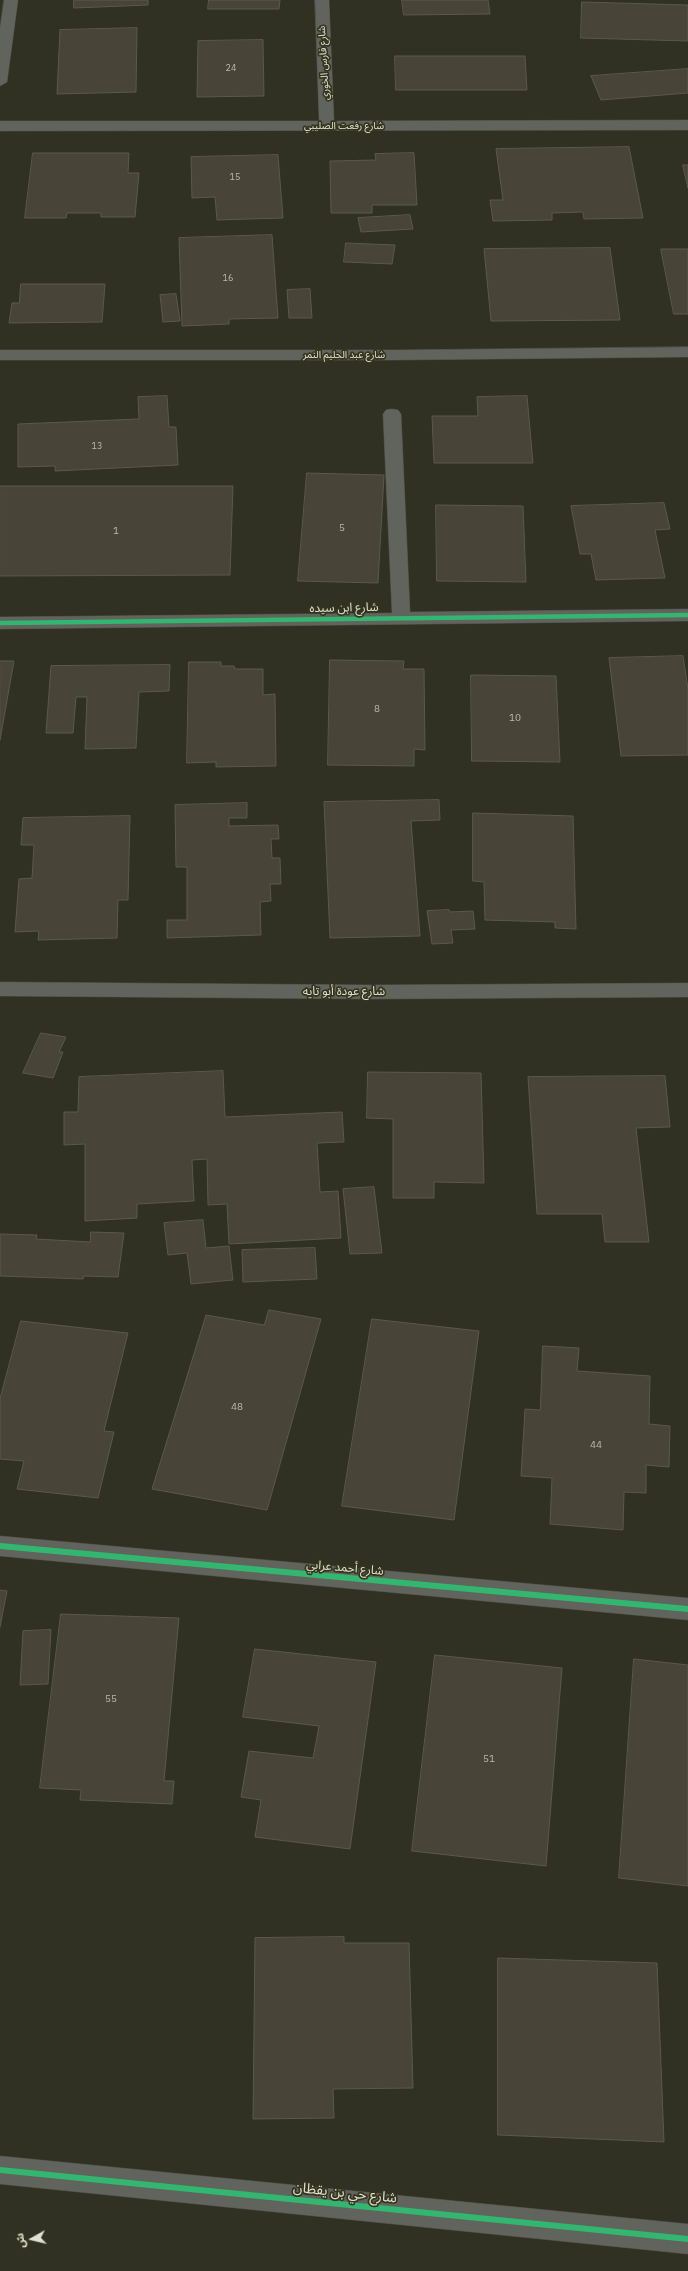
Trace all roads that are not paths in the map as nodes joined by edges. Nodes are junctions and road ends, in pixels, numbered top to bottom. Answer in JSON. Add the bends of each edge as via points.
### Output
{"nodes":[{"id":1,"x":11,"y":0,"type":"edge"},
{"id":2,"x":322,"y":0,"type":"edge"},
{"id":3,"x":0,"y":82,"type":"edge"},
{"id":4,"x":688,"y":125,"type":"edge"},
{"id":5,"x":0,"y":126,"type":"edge"},
{"id":6,"x":328,"y":126,"type":"junction"},
{"id":7,"x":688,"y":352,"type":"edge"},
{"id":8,"x":0,"y":355,"type":"edge"},
{"id":9,"x":392,"y":414,"type":"dead end"},
{"id":10,"x":688,"y":615,"type":"edge"},
{"id":11,"x":401,"y":617,"type":"junction"},
{"id":12,"x":0,"y":623,"type":"edge"},
{"id":13,"x":0,"y":989,"type":"edge"},
{"id":14,"x":688,"y":990,"type":"edge"},
{"id":15,"x":0,"y":1546,"type":"edge"},
{"id":16,"x":688,"y":1609,"type":"edge"},
{"id":17,"x":0,"y":2170,"type":"edge"},
{"id":18,"x":688,"y":2239,"type":"edge"}],
"edges":[{"from":1,"to":3,"type":"street"},
{"from":2,"to":6,"type":"street","name":"شارع فارس الخوري"},
{"from":4,"to":6,"type":"street","name":"شارع رفعت الصليبي"},
{"from":5,"to":6,"type":"street","name":"شارع رفعت الصليبي"},
{"from":7,"to":8,"type":"street","name":"شارع عبد الحليم النمر"},
{"from":9,"to":11,"type":"street"},
{"from":10,"to":11,"type":"street","name":"شارع ابن سيده"},
{"from":11,"to":12,"type":"street","name":"شارع ابن سيده"},
{"from":13,"to":14,"type":"street","name":"شارع عودة أبو تايه","via":[[372,992]]},
{"from":15,"to":16,"type":"street","name":"شارع أحمد عرابي"},
{"from":17,"to":18,"type":"street","name":"شارع حي بن يقظان"}]}
